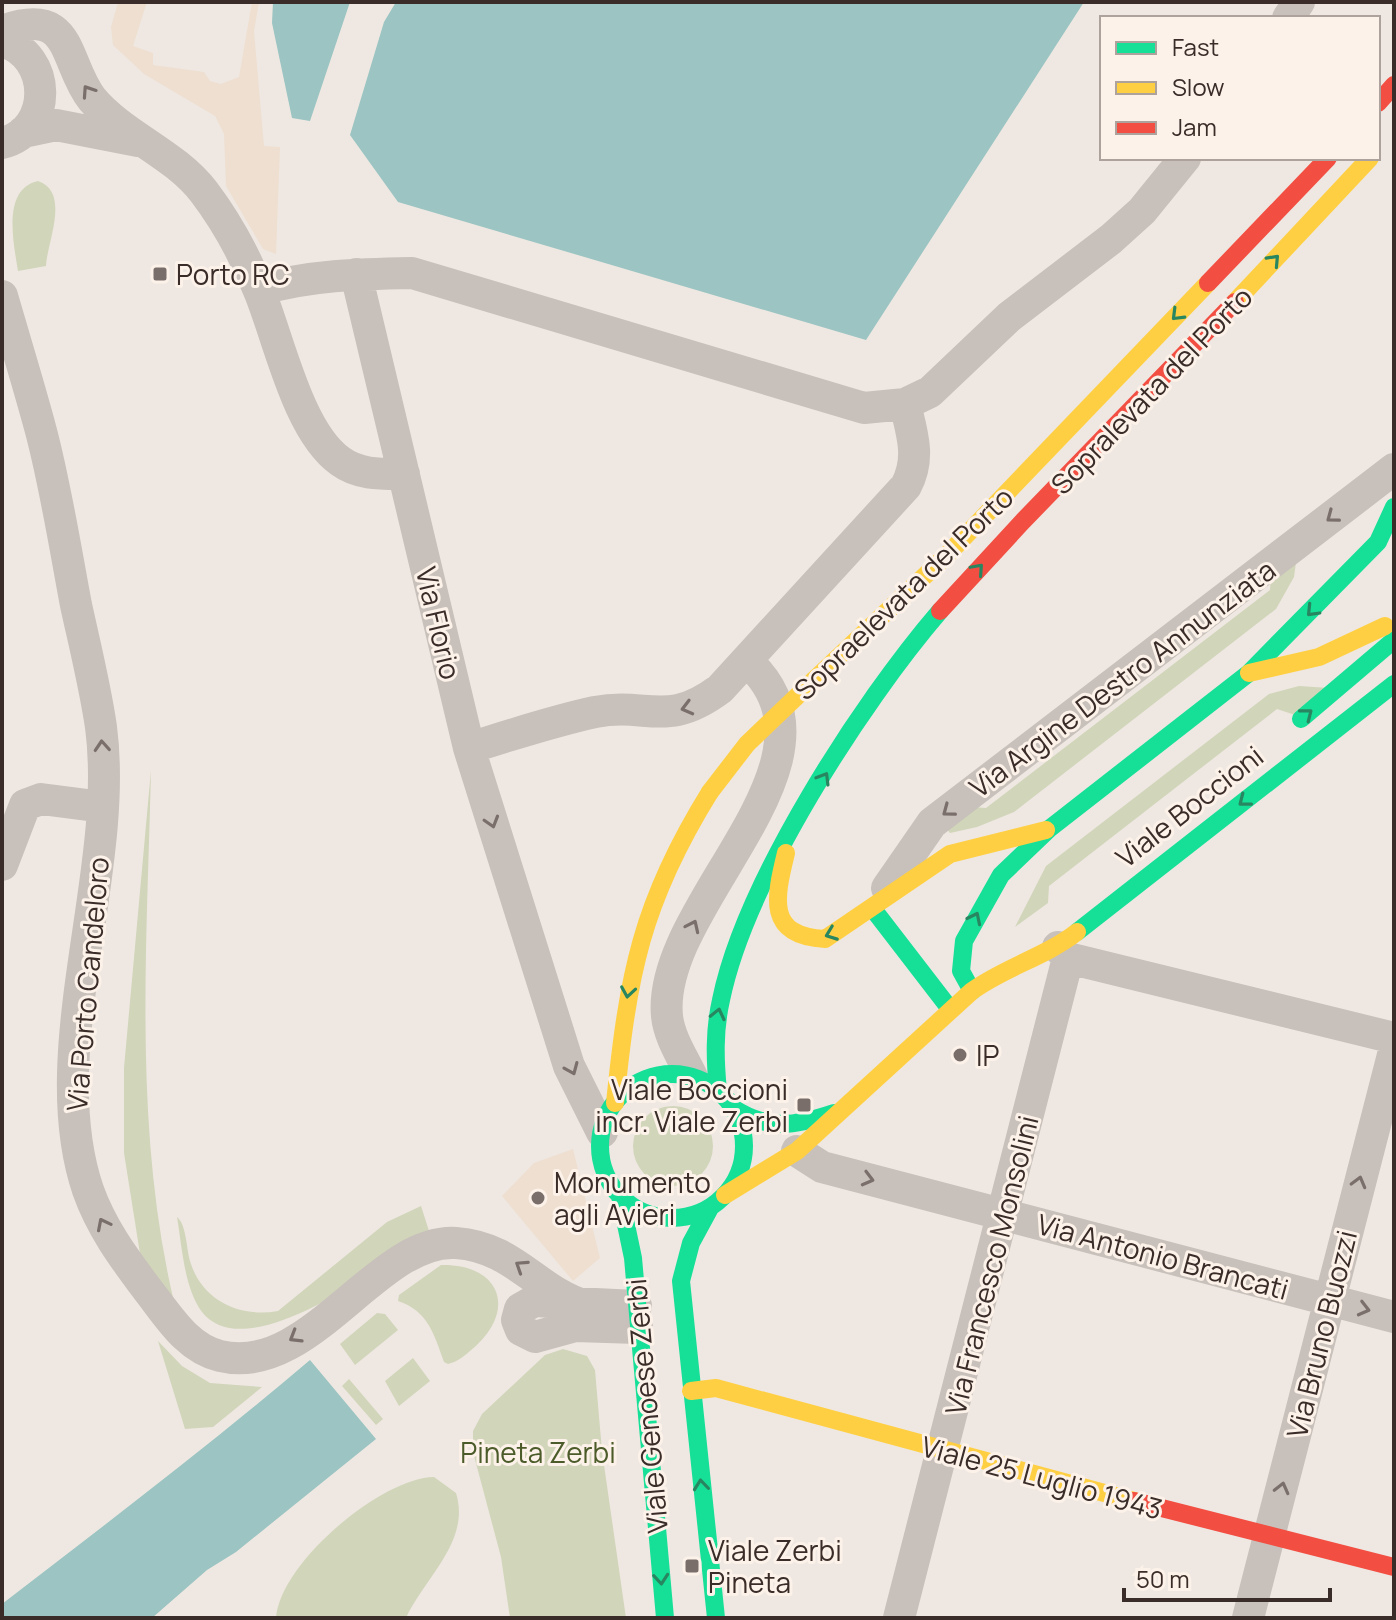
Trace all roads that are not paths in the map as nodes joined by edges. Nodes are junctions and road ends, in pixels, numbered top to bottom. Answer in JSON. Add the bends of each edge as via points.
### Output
{"nodes":[{"id":1,"x":2,"y":31,"type":"edge"},
{"id":2,"x":2,"y":41,"type":"edge"},
{"id":3,"x":1394,"y":85,"type":"edge"},
{"id":4,"x":1380,"y":101,"type":"edge"},
{"id":5,"x":8,"y":141,"type":"edge"},
{"id":6,"x":145,"y":143,"type":"junction"},
{"id":7,"x":1183,"y":160,"type":"edge"},
{"id":8,"x":1326,"y":160,"type":"edge"},
{"id":9,"x":1368,"y":160,"type":"edge"},
{"id":10,"x":356,"y":274,"type":"junction"},
{"id":11,"x":259,"y":290,"type":"junction"},
{"id":12,"x":2,"y":296,"type":"edge"},
{"id":13,"x":905,"y":404,"type":"junction"},
{"id":14,"x":1394,"y":469,"type":"edge"},
{"id":15,"x":404,"y":474,"type":"junction"},
{"id":16,"x":1394,"y":507,"type":"edge"},
{"id":17,"x":1394,"y":620,"type":"edge"},
{"id":18,"x":1394,"y":640,"type":"edge"},
{"id":19,"x":748,"y":662,"type":"junction"},
{"id":20,"x":1249,"y":673,"type":"junction"},
{"id":21,"x":1394,"y":684,"type":"edge"},
{"id":22,"x":1380,"y":710,"type":"edge"},
{"id":23,"x":1283,"y":733,"type":"dead end"},
{"id":24,"x":469,"y":748,"type":"junction"},
{"id":25,"x":103,"y":807,"type":"junction"},
{"id":26,"x":1049,"y":829,"type":"junction"},
{"id":27,"x":792,"y":830,"type":"junction"},
{"id":28,"x":2,"y":865,"type":"edge"},
{"id":29,"x":873,"y":909,"type":"junction"},
{"id":30,"x":1019,"y":946,"type":"dead end"},
{"id":31,"x":1063,"y":952,"type":"junction"},
{"id":32,"x":990,"y":978,"type":"junction"},
{"id":33,"x":972,"y":991,"type":"junction"},
{"id":34,"x":950,"y":1009,"type":"junction"},
{"id":35,"x":1394,"y":1038,"type":"edge"},
{"id":36,"x":1394,"y":1051,"type":"edge"},
{"id":37,"x":705,"y":1084,"type":"junction"},
{"id":38,"x":615,"y":1103,"type":"junction"},
{"id":39,"x":733,"y":1108,"type":"junction"},
{"id":40,"x":840,"y":1111,"type":"junction"},
{"id":41,"x":602,"y":1132,"type":"junction"},
{"id":42,"x":797,"y":1151,"type":"junction"},
{"id":43,"x":725,"y":1195,"type":"junction"},
{"id":44,"x":620,"y":1196,"type":"junction"},
{"id":45,"x":710,"y":1208,"type":"junction"},
{"id":46,"x":1005,"y":1214,"type":"junction"},
{"id":47,"x":1328,"y":1300,"type":"junction"},
{"id":48,"x":586,"y":1306,"type":"junction"},
{"id":49,"x":637,"y":1317,"type":"junction"},
{"id":50,"x":1394,"y":1317,"type":"edge"},
{"id":51,"x":691,"y":1391,"type":"junction"},
{"id":52,"x":944,"y":1452,"type":"junction"},
{"id":53,"x":1270,"y":1536,"type":"junction"},
{"id":54,"x":1394,"y":1567,"type":"edge"},
{"id":55,"x":665,"y":1618,"type":"edge"},
{"id":56,"x":716,"y":1618,"type":"edge"},
{"id":57,"x":899,"y":1618,"type":"edge"},
{"id":58,"x":1248,"y":1618,"type":"edge"}],
"edges":[{"from":6,"to":1,"type":"street","one_way":true,"via":[[91,97],[72,54],[54,31],[25,24]]},
{"from":2,"to":5,"type":"street","via":[[23,51],[41,83],[38,110]]},
{"from":3,"to":4,"type":"main road"},
{"from":5,"to":6,"type":"street","via":[[56,125]]},
{"from":6,"to":11,"type":"street","via":[[203,191]]},
{"from":7,"to":13,"type":"street","via":[[1111,239],[1009,317],[930,392]]},
{"from":8,"to":38,"type":"main road","name":"Sopraelevata del Porto","one_way":true,"bridge":true,"via":[[948,554],[747,744],[710,792],[668,868],[636,954]]},
{"from":27,"to":9,"type":"main road","name":"Sopralevata del Porto","one_way":true,"via":[[876,694],[930,624]]},
{"from":10,"to":11,"type":"street"},
{"from":10,"to":13,"type":"street","via":[[412,273],[864,408]]},
{"from":10,"to":15,"type":"street","name":"Via Florio"},
{"from":11,"to":15,"type":"street","via":[[321,442],[340,462],[367,474]]},
{"from":25,"to":12,"type":"street","name":"Via Porto Candeloro","one_way":true,"via":[[95,698],[42,434]]},
{"from":13,"to":19,"type":"street","via":[[916,451],[906,486]]},
{"from":14,"to":29,"type":"street","name":"Via Argine Destro Annunziata","one_way":true,"via":[[932,823]]},
{"from":15,"to":24,"type":"street","name":"Via Florio"},
{"from":16,"to":20,"type":"main road","name":"Via Argine Destro Annunziata","one_way":true,"via":[[1378,542]]},
{"from":17,"to":20,"type":"main road","via":[[1356,645]]},
{"from":23,"to":18,"type":"main road","name":"Viale Boccioni","one_way":true},
{"from":19,"to":24,"type":"street","one_way":true,"via":[[698,705],[657,714],[601,711]]},
{"from":37,"to":19,"type":"street","one_way":true,"via":[[669,1028],[668,990],[697,916],[768,786],[781,743],[773,689]]},
{"from":20,"to":26,"type":"main road","name":"Via Argine Destro Annunziata"},
{"from":21,"to":22,"type":"main road","name":"Viale Boccioni"},
{"from":22,"to":31,"type":"main road","name":"Viale Boccioni","one_way":true},
{"from":24,"to":41,"type":"street","name":"Via Florio","one_way":true,"via":[[569,1066]]},
{"from":25,"to":28,"type":"street","via":[[41,799],[25,805]]},
{"from":48,"to":25,"type":"street","name":"Via Porto Candeloro","one_way":true,"via":[[560,1297],[498,1253],[444,1243],[407,1255],[333,1314],[268,1353],[243,1359],[194,1345],[112,1243],[87,1187],[79,1150],[74,1075]]},
{"from":26,"to":29,"type":"main road","name":"Via Argine Destro Annunziata","via":[[950,854]]},
{"from":33,"to":26,"type":"main road","name":"Via Argine Destro Annunziata","one_way":true,"via":[[961,971],[964,941],[1001,875]]},
{"from":29,"to":27,"type":"main road","name":"Via Argine Destro Annunziata","one_way":true,"via":[[825,939],[803,937],[784,924],[775,901]]},
{"from":37,"to":27,"type":"main road","name":"Sopralevata del Porto","one_way":true,"via":[[716,1015],[738,944]]},
{"from":29,"to":34,"type":"main road"},
{"from":30,"to":32,"type":"main road","name":"Viale Boccioni"},
{"from":31,"to":32,"type":"main road","name":"Viale Boccioni"},
{"from":31,"to":35,"type":"street"},
{"from":31,"to":46,"type":"street","name":"Via Francesco Monsolini"},
{"from":32,"to":33,"type":"main road","name":"Viale Boccioni"},
{"from":33,"to":34,"type":"main road","name":"Viale Boccioni"},
{"from":34,"to":40,"type":"main road","name":"Viale Boccioni"},
{"from":47,"to":36,"type":"street","name":"Via Bruno Buozzi","one_way":true},
{"from":37,"to":38,"type":"main road","via":[[675,1074],[643,1080]]},
{"from":37,"to":39,"type":"main road","name":"Viale Genoese Zerbi"},
{"from":38,"to":41,"type":"main road"},
{"from":39,"to":40,"type":"main road","name":"Viale Boccioni","via":[[762,1126],[776,1128]]},
{"from":39,"to":43,"type":"main road","name":"Viale Genoese Zerbi","via":[[744,1147],[736,1180]]},
{"from":40,"to":42,"type":"main road","name":"Viale Boccioni"},
{"from":41,"to":44,"type":"main road","name":"Viale Genoese Zerbi","via":[[602,1163]]},
{"from":42,"to":43,"type":"main road","name":"Viale Boccioni"},
{"from":42,"to":46,"type":"street","name":"Via Antonio Brancati","one_way":true,"via":[[822,1167]]},
{"from":43,"to":45,"type":"main road","name":"Viale Genoese Zerbi"},
{"from":44,"to":45,"type":"main road","name":"Viale Genoese Zerbi","via":[[660,1217]]},
{"from":44,"to":49,"type":"main road","name":"Viale Genoese Zerbi","via":[[629,1227]]},
{"from":45,"to":51,"type":"main road","name":"Viale Genoese Zerbi","via":[[693,1235],[681,1281]]},
{"from":46,"to":47,"type":"street","name":"Via Antonio Brancati"},
{"from":46,"to":52,"type":"street","name":"Via Francesco Monsolini"},
{"from":47,"to":50,"type":"street","name":"Via Antonio Brancati","one_way":true},
{"from":53,"to":47,"type":"street","name":"Via Bruno Buozzi","one_way":true},
{"from":48,"to":49,"type":"street"},
{"from":48,"to":49,"type":"street","via":[[534,1301],[520,1309],[518,1325],[535,1337]]},
{"from":49,"to":55,"type":"main road","name":"Viale Genoese Zerbi","one_way":true},
{"from":51,"to":52,"type":"main road","name":"Viale 25 Luglio 1943","via":[[716,1388]]},
{"from":56,"to":51,"type":"main road","name":"Viale Genoese Zerbi","one_way":true},
{"from":52,"to":53,"type":"main road","name":"Viale 25 Luglio 1943"},
{"from":52,"to":57,"type":"street","name":"Via Francesco Monsolini"},
{"from":53,"to":54,"type":"main road","name":"Viale 25 Luglio 1943"},
{"from":53,"to":58,"type":"street","name":"Via Bruno Buozzi"}]}
